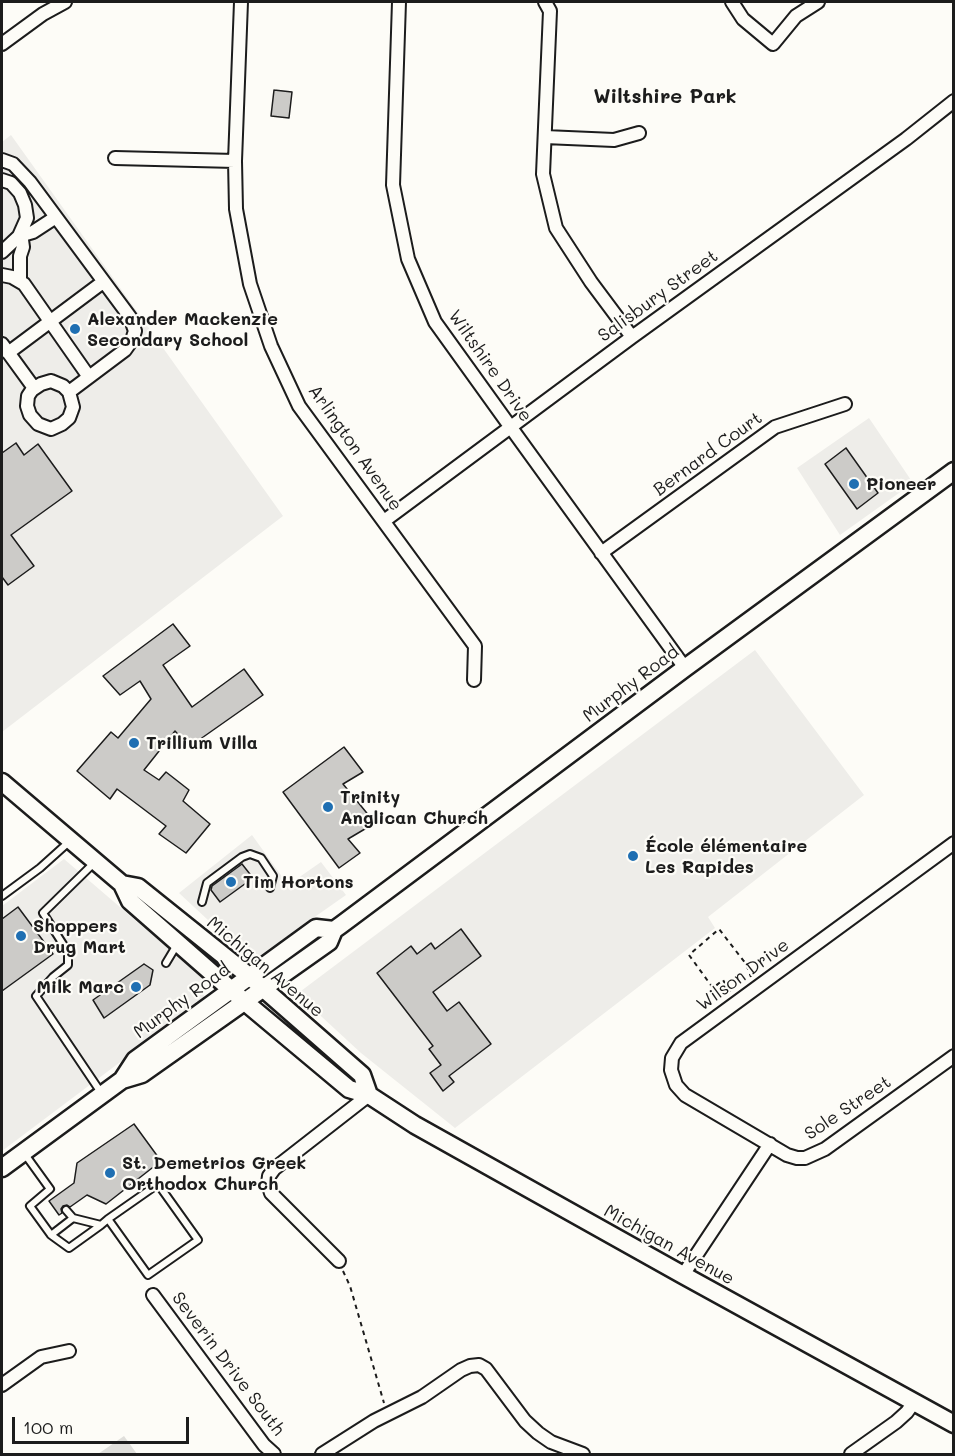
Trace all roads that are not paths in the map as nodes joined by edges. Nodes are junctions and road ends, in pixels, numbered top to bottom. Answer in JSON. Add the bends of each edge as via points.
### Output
{"nodes":[{"id":1,"x":65,"y":2,"type":"edge"},
{"id":2,"x":241,"y":2,"type":"edge"},
{"id":3,"x":399,"y":2,"type":"edge"},
{"id":4,"x":545,"y":2,"type":"edge"},
{"id":5,"x":732,"y":2,"type":"edge"},
{"id":6,"x":818,"y":2,"type":"edge"},
{"id":7,"x":2,"y":44,"type":"edge"},
{"id":8,"x":954,"y":101,"type":"edge"},
{"id":9,"x":639,"y":133,"type":"dead end"},
{"id":10,"x":545,"y":137,"type":"junction"},
{"id":11,"x":115,"y":158,"type":"dead end"},
{"id":12,"x":2,"y":160,"type":"edge"},
{"id":13,"x":235,"y":161,"type":"junction"},
{"id":14,"x":2,"y":180,"type":"edge"},
{"id":15,"x":56,"y":217,"type":"junction"},
{"id":16,"x":19,"y":236,"type":"junction"},
{"id":17,"x":2,"y":252,"type":"edge"},
{"id":18,"x":2,"y":275,"type":"edge"},
{"id":19,"x":20,"y":281,"type":"junction"},
{"id":20,"x":104,"y":282,"type":"junction"},
{"id":21,"x":51,"y":321,"type":"junction"},
{"id":22,"x":632,"y":337,"type":"junction"},
{"id":23,"x":5,"y":348,"type":"edge"},
{"id":24,"x":89,"y":377,"type":"junction"},
{"id":25,"x":34,"y":388,"type":"junction"},
{"id":26,"x":69,"y":392,"type":"junction"},
{"id":27,"x":845,"y":404,"type":"dead end"},
{"id":28,"x":510,"y":426,"type":"junction"},
{"id":29,"x":954,"y":471,"type":"edge"},
{"id":30,"x":384,"y":521,"type":"junction"},
{"id":31,"x":602,"y":553,"type":"junction"},
{"id":32,"x":685,"y":668,"type":"junction"},
{"id":33,"x":474,"y":680,"type":"dead end"},
{"id":34,"x":2,"y":782,"type":"edge"},
{"id":35,"x":70,"y":840,"type":"junction"},
{"id":36,"x":954,"y":843,"type":"edge"},
{"id":37,"x":95,"y":861,"type":"junction"},
{"id":38,"x":122,"y":884,"type":"junction"},
{"id":39,"x":270,"y":888,"type":"dead end"},
{"id":40,"x":2,"y":896,"type":"edge"},
{"id":41,"x":202,"y":902,"type":"dead end"},
{"id":42,"x":334,"y":930,"type":"junction"},
{"id":43,"x":178,"y":943,"type":"junction"},
{"id":44,"x":166,"y":963,"type":"dead end"},
{"id":45,"x":249,"y":976,"type":"junction"},
{"id":46,"x":232,"y":989,"type":"junction"},
{"id":47,"x":263,"y":989,"type":"junction"},
{"id":48,"x":245,"y":1002,"type":"junction"},
{"id":49,"x":954,"y":1056,"type":"edge"},
{"id":50,"x":122,"y":1080,"type":"junction"},
{"id":51,"x":103,"y":1094,"type":"junction"},
{"id":52,"x":369,"y":1095,"type":"junction"},
{"id":53,"x":770,"y":1144,"type":"junction"},
{"id":54,"x":23,"y":1152,"type":"junction"},
{"id":55,"x":2,"y":1168,"type":"edge"},
{"id":56,"x":50,"y":1189,"type":"junction"},
{"id":57,"x":55,"y":1197,"type":"dead end"},
{"id":58,"x":66,"y":1210,"type":"dead end"},
{"id":59,"x":73,"y":1218,"type":"junction"},
{"id":60,"x":108,"y":1219,"type":"junction"},
{"id":61,"x":101,"y":1225,"type":"junction"},
{"id":62,"x":51,"y":1235,"type":"junction"},
{"id":63,"x":339,"y":1261,"type":"road end"},
{"id":64,"x":682,"y":1275,"type":"junction"},
{"id":65,"x":153,"y":1294,"type":"dead end"},
{"id":66,"x":69,"y":1351,"type":"dead end"},
{"id":67,"x":2,"y":1385,"type":"edge"},
{"id":68,"x":914,"y":1402,"type":"junction"},
{"id":69,"x":954,"y":1424,"type":"edge"},
{"id":70,"x":274,"y":1455,"type":"edge"},
{"id":71,"x":322,"y":1455,"type":"edge"},
{"id":72,"x":583,"y":1455,"type":"edge"},
{"id":73,"x":851,"y":1455,"type":"edge"}],
"edges":[{"from":1,"to":7,"type":"street"},
{"from":2,"to":13,"type":"street","name":"Arlington Avenue"},
{"from":3,"to":28,"type":"street","name":"Wiltshire Drive","via":[[393,185],[408,259],[435,322]]},
{"from":4,"to":10,"type":"street","via":[[550,11]]},
{"from":5,"to":6,"type":"street","via":[[743,19],[772,44],[796,16]]},
{"from":8,"to":22,"type":"street","name":"Salisbury Street"},
{"from":9,"to":10,"type":"street","via":[[614,140]]},
{"from":10,"to":22,"type":"street","via":[[543,174],[556,228]]},
{"from":11,"to":13,"type":"street"},
{"from":12,"to":15,"type":"street","via":[[13,164]]},
{"from":13,"to":30,"type":"street","name":"Arlington Avenue","via":[[236,209],[250,284],[271,346],[299,406]]},
{"from":14,"to":16,"type":"street","via":[[11,183],[25,205],[27,218]]},
{"from":15,"to":16,"type":"street"},
{"from":15,"to":20,"type":"street"},
{"from":16,"to":17,"type":"street"},
{"from":16,"to":19,"type":"street","via":[[23,247]]},
{"from":18,"to":19,"type":"street"},
{"from":19,"to":21,"type":"street"},
{"from":20,"to":21,"type":"street"},
{"from":20,"to":24,"type":"street","via":[[130,317],[135,331],[125,350]]},
{"from":21,"to":23,"type":"street"},
{"from":21,"to":24,"type":"street"},
{"from":22,"to":28,"type":"street","name":"Salisbury Street"},
{"from":23,"to":25,"type":"street"},
{"from":24,"to":26,"type":"street"},
{"from":25,"to":26,"type":"street","via":[[51,381]]},
{"from":25,"to":26,"type":"street","via":[[28,396],[30,415],[38,424],[51,429],[69,418],[73,407]]},
{"from":27,"to":31,"type":"street","name":"Bernard Court","via":[[776,427]]},
{"from":28,"to":30,"type":"street","name":"Salisbury Street"},
{"from":28,"to":31,"type":"street","name":"Wiltshire Drive"},
{"from":29,"to":32,"type":"main road","name":"Murphy Road"},
{"from":30,"to":33,"type":"street","name":"Arlington Avenue","via":[[475,646]]},
{"from":31,"to":32,"type":"street","name":"Wiltshire Drive"},
{"from":32,"to":42,"type":"main road","name":"Murphy Road"},
{"from":34,"to":35,"type":"main road","name":"Michigan Avenue"},
{"from":35,"to":37,"type":"main road","name":"Michigan Avenue"},
{"from":35,"to":40,"type":"lane"},
{"from":36,"to":53,"type":"street","name":"Wilson Drive","via":[[681,1043],[672,1058],[676,1085],[685,1095]]},
{"from":37,"to":38,"type":"main road","name":"Michigan Avenue"},
{"from":37,"to":51,"type":"lane","via":[[43,913],[68,952],[68,965],[36,996]]},
{"from":38,"to":43,"type":"main road","name":"Michigan Avenue","via":[[130,901]]},
{"from":38,"to":45,"type":"main road","name":"Michigan Avenue","via":[[138,887]]},
{"from":39,"to":41,"type":"lane","via":[[273,876],[261,858],[250,854],[207,883]]},
{"from":42,"to":45,"type":"main road","name":"Murphy Road","via":[[316,928]]},
{"from":42,"to":47,"type":"main road","name":"Murphy Road","via":[[328,942]]},
{"from":43,"to":44,"type":"lane"},
{"from":43,"to":46,"type":"main road","name":"Michigan Avenue"},
{"from":45,"to":46,"type":"main road","name":"Murphy Road"},
{"from":45,"to":47,"type":"main road","name":"Michigan Avenue"},
{"from":46,"to":48,"type":"main road","name":"Michigan Avenue"},
{"from":46,"to":50,"type":"main road","name":"Murphy Road","via":[[135,1059]]},
{"from":47,"to":48,"type":"main road","name":"Murphy Road"},
{"from":47,"to":52,"type":"main road","name":"Michigan Avenue","via":[[362,1075]]},
{"from":48,"to":50,"type":"main road","name":"Murphy Road","via":[[142,1074]]},
{"from":48,"to":52,"type":"main road","name":"Michigan Avenue","via":[[349,1089]]},
{"from":49,"to":53,"type":"street","name":"Sole Street","via":[[825,1149],[797,1158]]},
{"from":50,"to":51,"type":"main road","name":"Murphy Road"},
{"from":51,"to":54,"type":"main road","name":"Murphy Road"},
{"from":52,"to":63,"type":"street","via":[[269,1176],[271,1193]]},
{"from":52,"to":64,"type":"main road","name":"Michigan Avenue","via":[[415,1125]]},
{"from":53,"to":64,"type":"street"},
{"from":54,"to":55,"type":"main road","name":"Murphy Road"},
{"from":54,"to":56,"type":"lane"},
{"from":56,"to":57,"type":"lane"},
{"from":56,"to":62,"type":"lane","via":[[30,1206]]},
{"from":58,"to":59,"type":"lane"},
{"from":59,"to":61,"type":"lane"},
{"from":59,"to":62,"type":"lane"},
{"from":60,"to":60,"type":"lane","via":[[158,1184],[198,1240],[148,1275]]},
{"from":60,"to":61,"type":"lane"},
{"from":61,"to":62,"type":"lane","via":[[69,1248]]},
{"from":64,"to":68,"type":"main road","name":"Michigan Avenue"},
{"from":65,"to":70,"type":"street","name":"Severin Drive South"},
{"from":66,"to":67,"type":"street","via":[[41,1358]]},
{"from":68,"to":69,"type":"main road","name":"Michigan Avenue"},
{"from":68,"to":73,"type":"street","via":[[896,1422]]},
{"from":71,"to":72,"type":"street","via":[[461,1370],[478,1365],[486,1369],[538,1434]]}]}
